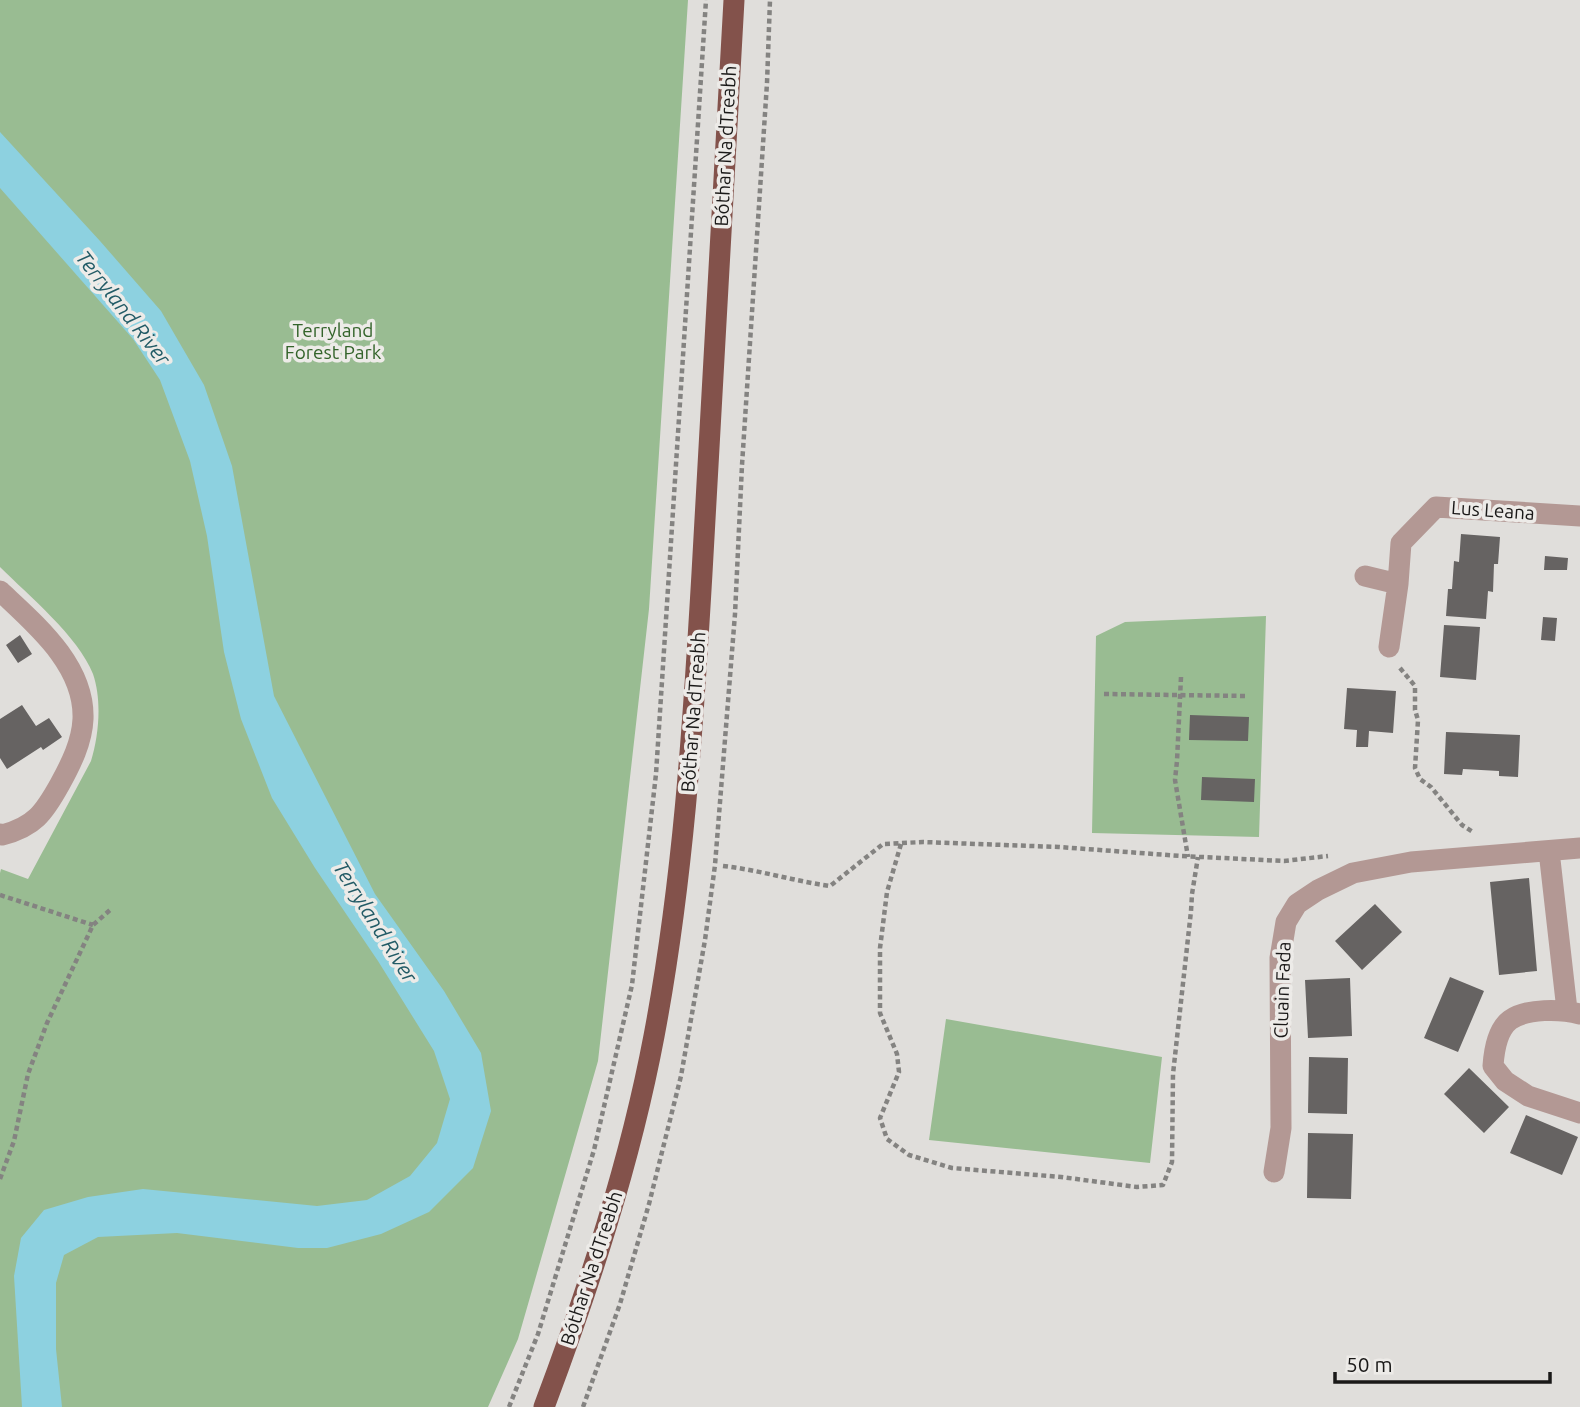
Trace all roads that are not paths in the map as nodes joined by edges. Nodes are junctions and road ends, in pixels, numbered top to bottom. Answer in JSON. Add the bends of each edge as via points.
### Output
{"nodes":[{"id":1,"x":734,"y":0,"type":"edge"},
{"id":2,"x":1580,"y":516,"type":"edge"},
{"id":3,"x":1365,"y":576,"type":"dead end"},
{"id":4,"x":1398,"y":583,"type":"junction"},
{"id":5,"x":0,"y":591,"type":"edge"},
{"id":6,"x":1389,"y":647,"type":"road end"},
{"id":7,"x":1,"y":835,"type":"edge"},
{"id":8,"x":1580,"y":848,"type":"edge"},
{"id":9,"x":1549,"y":851,"type":"junction"},
{"id":10,"x":1573,"y":1012,"type":"edge"},
{"id":11,"x":1580,"y":1113,"type":"edge"},
{"id":12,"x":1274,"y":1172,"type":"dead end"},
{"id":13,"x":544,"y":1407,"type":"edge"}],
"edges":[{"from":1,"to":13,"type":"highway","name":"Bóthar Na dTreabh","via":[[699,624],[687,792],[669,948],[627,1154]]},
{"from":2,"to":4,"type":"street","name":"Lus Leana","via":[[1436,506],[1401,543]]},
{"from":3,"to":4,"type":"street"},
{"from":4,"to":6,"type":"street","name":"Lus Leana"},
{"from":5,"to":7,"type":"street","via":[[64,660],[77,687],[83,718],[70,766],[42,813],[22,829]]},
{"from":8,"to":9,"type":"street","name":"Cluain Fada"},
{"from":9,"to":10,"type":"street"},
{"from":9,"to":12,"type":"street","name":"Cluain Fada","via":[[1411,862],[1353,873],[1297,904],[1286,922],[1280,958],[1281,1128]]},
{"from":10,"to":11,"type":"street","via":[[1546,1010],[1510,1021],[1498,1037],[1493,1066],[1505,1081],[1528,1096]]}]}
